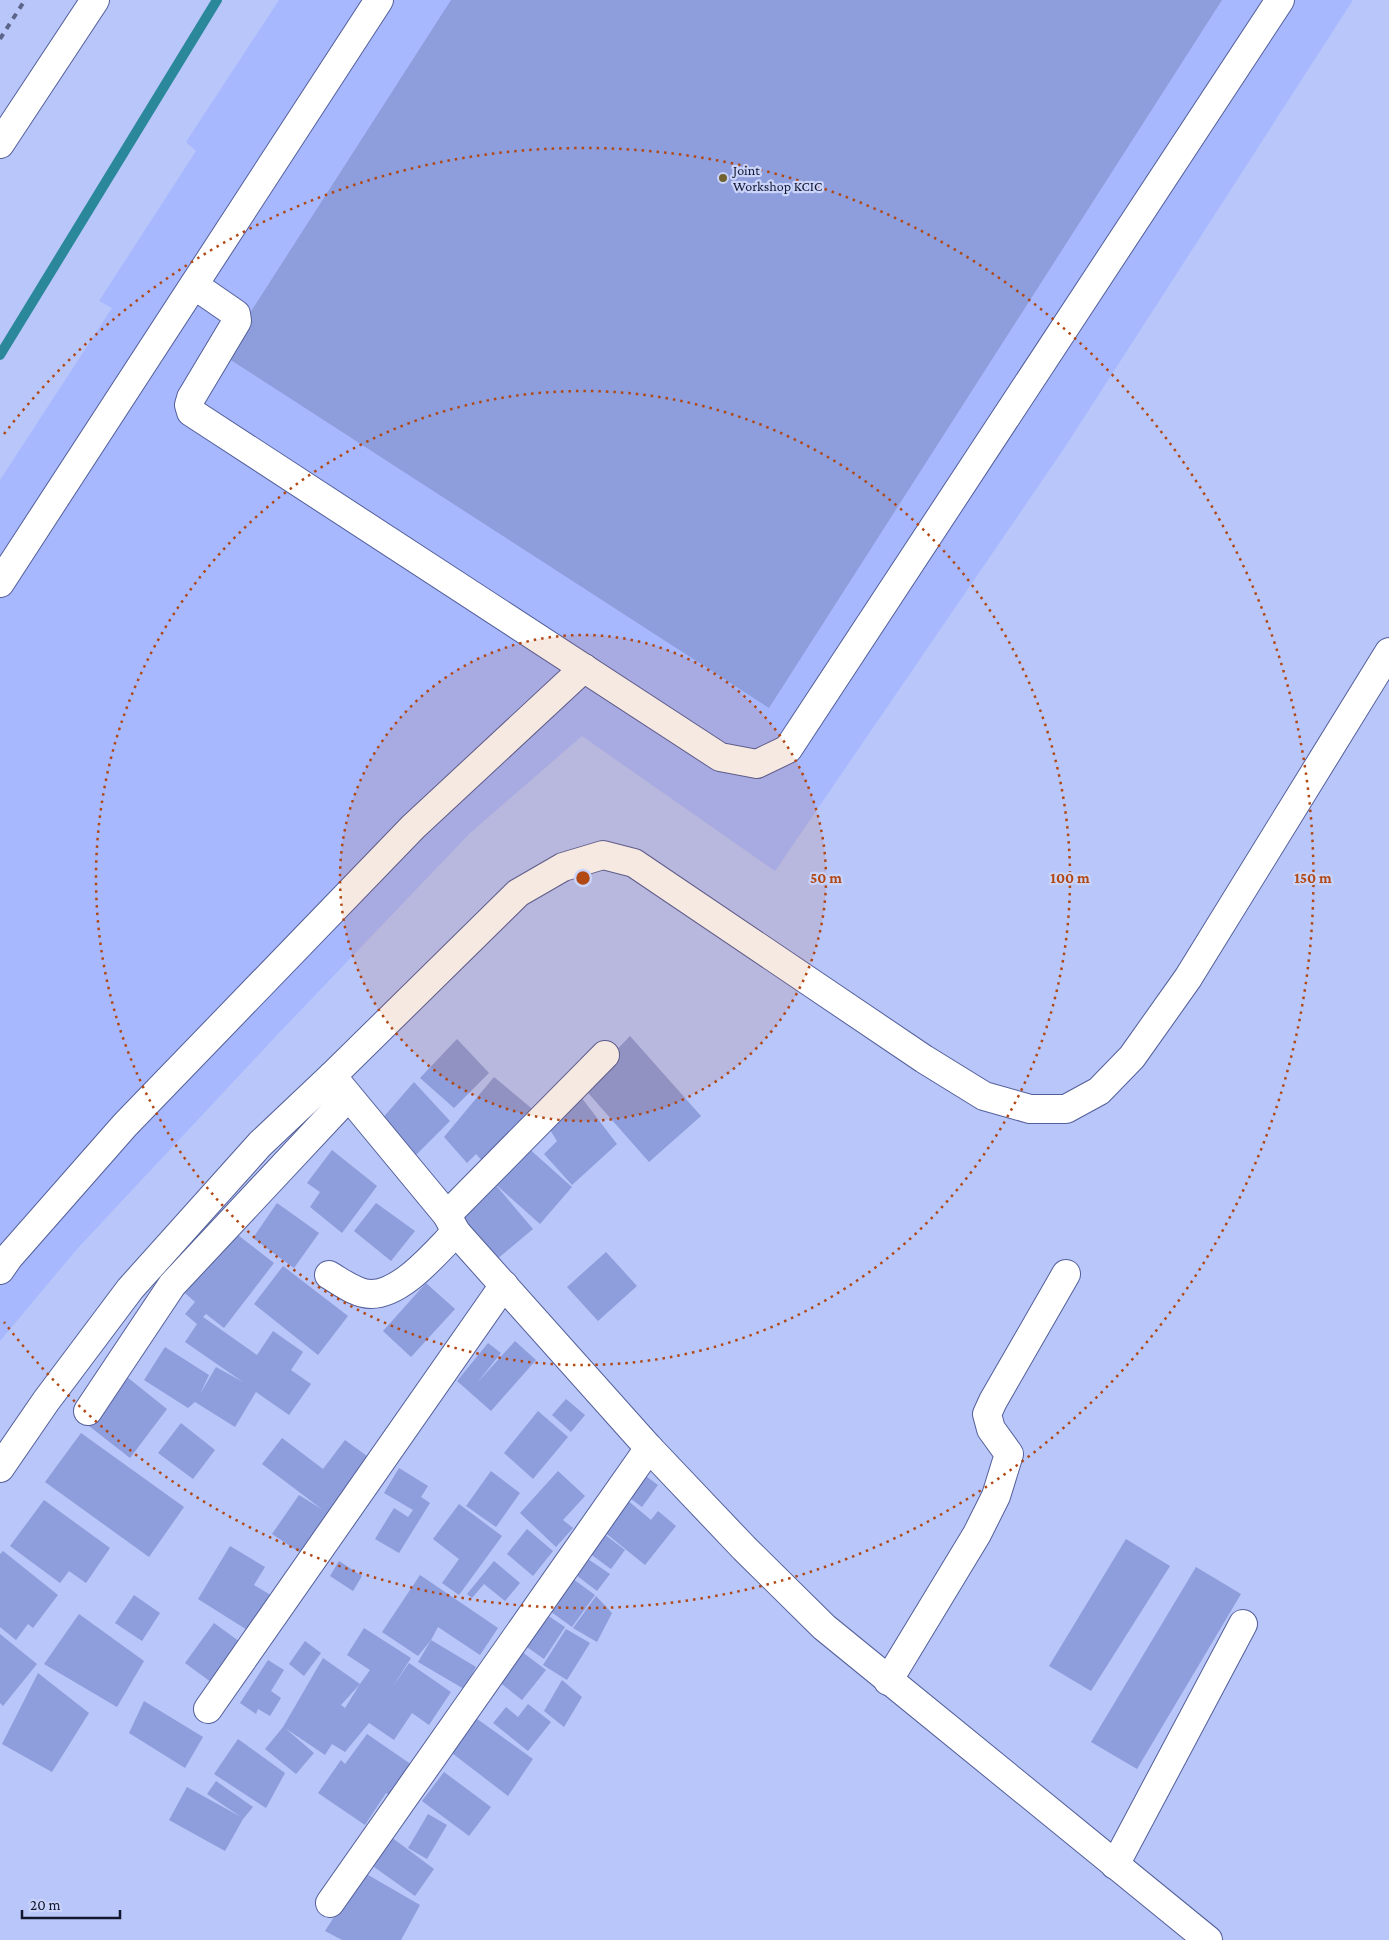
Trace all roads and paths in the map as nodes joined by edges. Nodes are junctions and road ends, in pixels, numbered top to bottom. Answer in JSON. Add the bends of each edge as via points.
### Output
{"nodes":[{"id":1,"x":94,"y":0,"type":"edge"},
{"id":2,"x":379,"y":0,"type":"edge"},
{"id":3,"x":1280,"y":0,"type":"edge"},
{"id":4,"x":0,"y":144,"type":"edge"},
{"id":5,"x":194,"y":285,"type":"junction"},
{"id":6,"x":0,"y":583,"type":"edge"},
{"id":7,"x":1389,"y":652,"type":"edge"},
{"id":8,"x":584,"y":668,"type":"junction"},
{"id":9,"x":605,"y":1055,"type":"dead end"},
{"id":10,"x":332,"y":1076,"type":"junction"},
{"id":11,"x":348,"y":1097,"type":"junction"},
{"id":12,"x":451,"y":1224,"type":"junction"},
{"id":13,"x":0,"y":1270,"type":"edge"},
{"id":14,"x":1066,"y":1274,"type":"dead end"},
{"id":15,"x":329,"y":1275,"type":"dead end"},
{"id":16,"x":504,"y":1285,"type":"junction"},
{"id":17,"x":88,"y":1411,"type":"dead end"},
{"id":18,"x":649,"y":1448,"type":"junction"},
{"id":19,"x":0,"y":1468,"type":"edge"},
{"id":20,"x":1243,"y":1624,"type":"dead end"},
{"id":21,"x":888,"y":1681,"type":"junction"},
{"id":22,"x":208,"y":1709,"type":"dead end"},
{"id":23,"x":1115,"y":1865,"type":"junction"},
{"id":24,"x":330,"y":1903,"type":"dead end"},
{"id":25,"x":1208,"y":1940,"type":"edge"}],
"edges":[{"from":1,"to":4,"type":"street"},
{"from":2,"to":5,"type":"street"},
{"from":3,"to":8,"type":"street","via":[[788,749],[757,764],[720,757]]},
{"from":5,"to":6,"type":"street"},
{"from":5,"to":8,"type":"street","via":[[236,314],[237,321],[191,398],[192,412]]},
{"from":7,"to":10,"type":"street","via":[[1188,978],[1144,1041],[1098,1091],[1066,1110],[1030,1109],[984,1096],[634,863],[603,855],[563,867],[518,894]]},
{"from":8,"to":13,"type":"street","via":[[406,834],[125,1125]]},
{"from":9,"to":12,"type":"street"},
{"from":10,"to":11,"type":"street"},
{"from":10,"to":19,"type":"street","via":[[260,1144],[130,1289]]},
{"from":11,"to":12,"type":"street"},
{"from":11,"to":17,"type":"street","via":[[172,1285]]},
{"from":12,"to":15,"type":"street","via":[[421,1268],[388,1292],[370,1294],[352,1289]]},
{"from":12,"to":16,"type":"street"},
{"from":14,"to":21,"type":"street","via":[[987,1414],[991,1428],[1009,1454],[996,1496],[977,1534]]},
{"from":16,"to":18,"type":"street"},
{"from":16,"to":22,"type":"street"},
{"from":18,"to":21,"type":"street","via":[[824,1628]]},
{"from":18,"to":24,"type":"street"},
{"from":20,"to":23,"type":"street"},
{"from":21,"to":23,"type":"street"},
{"from":23,"to":25,"type":"street"}]}
